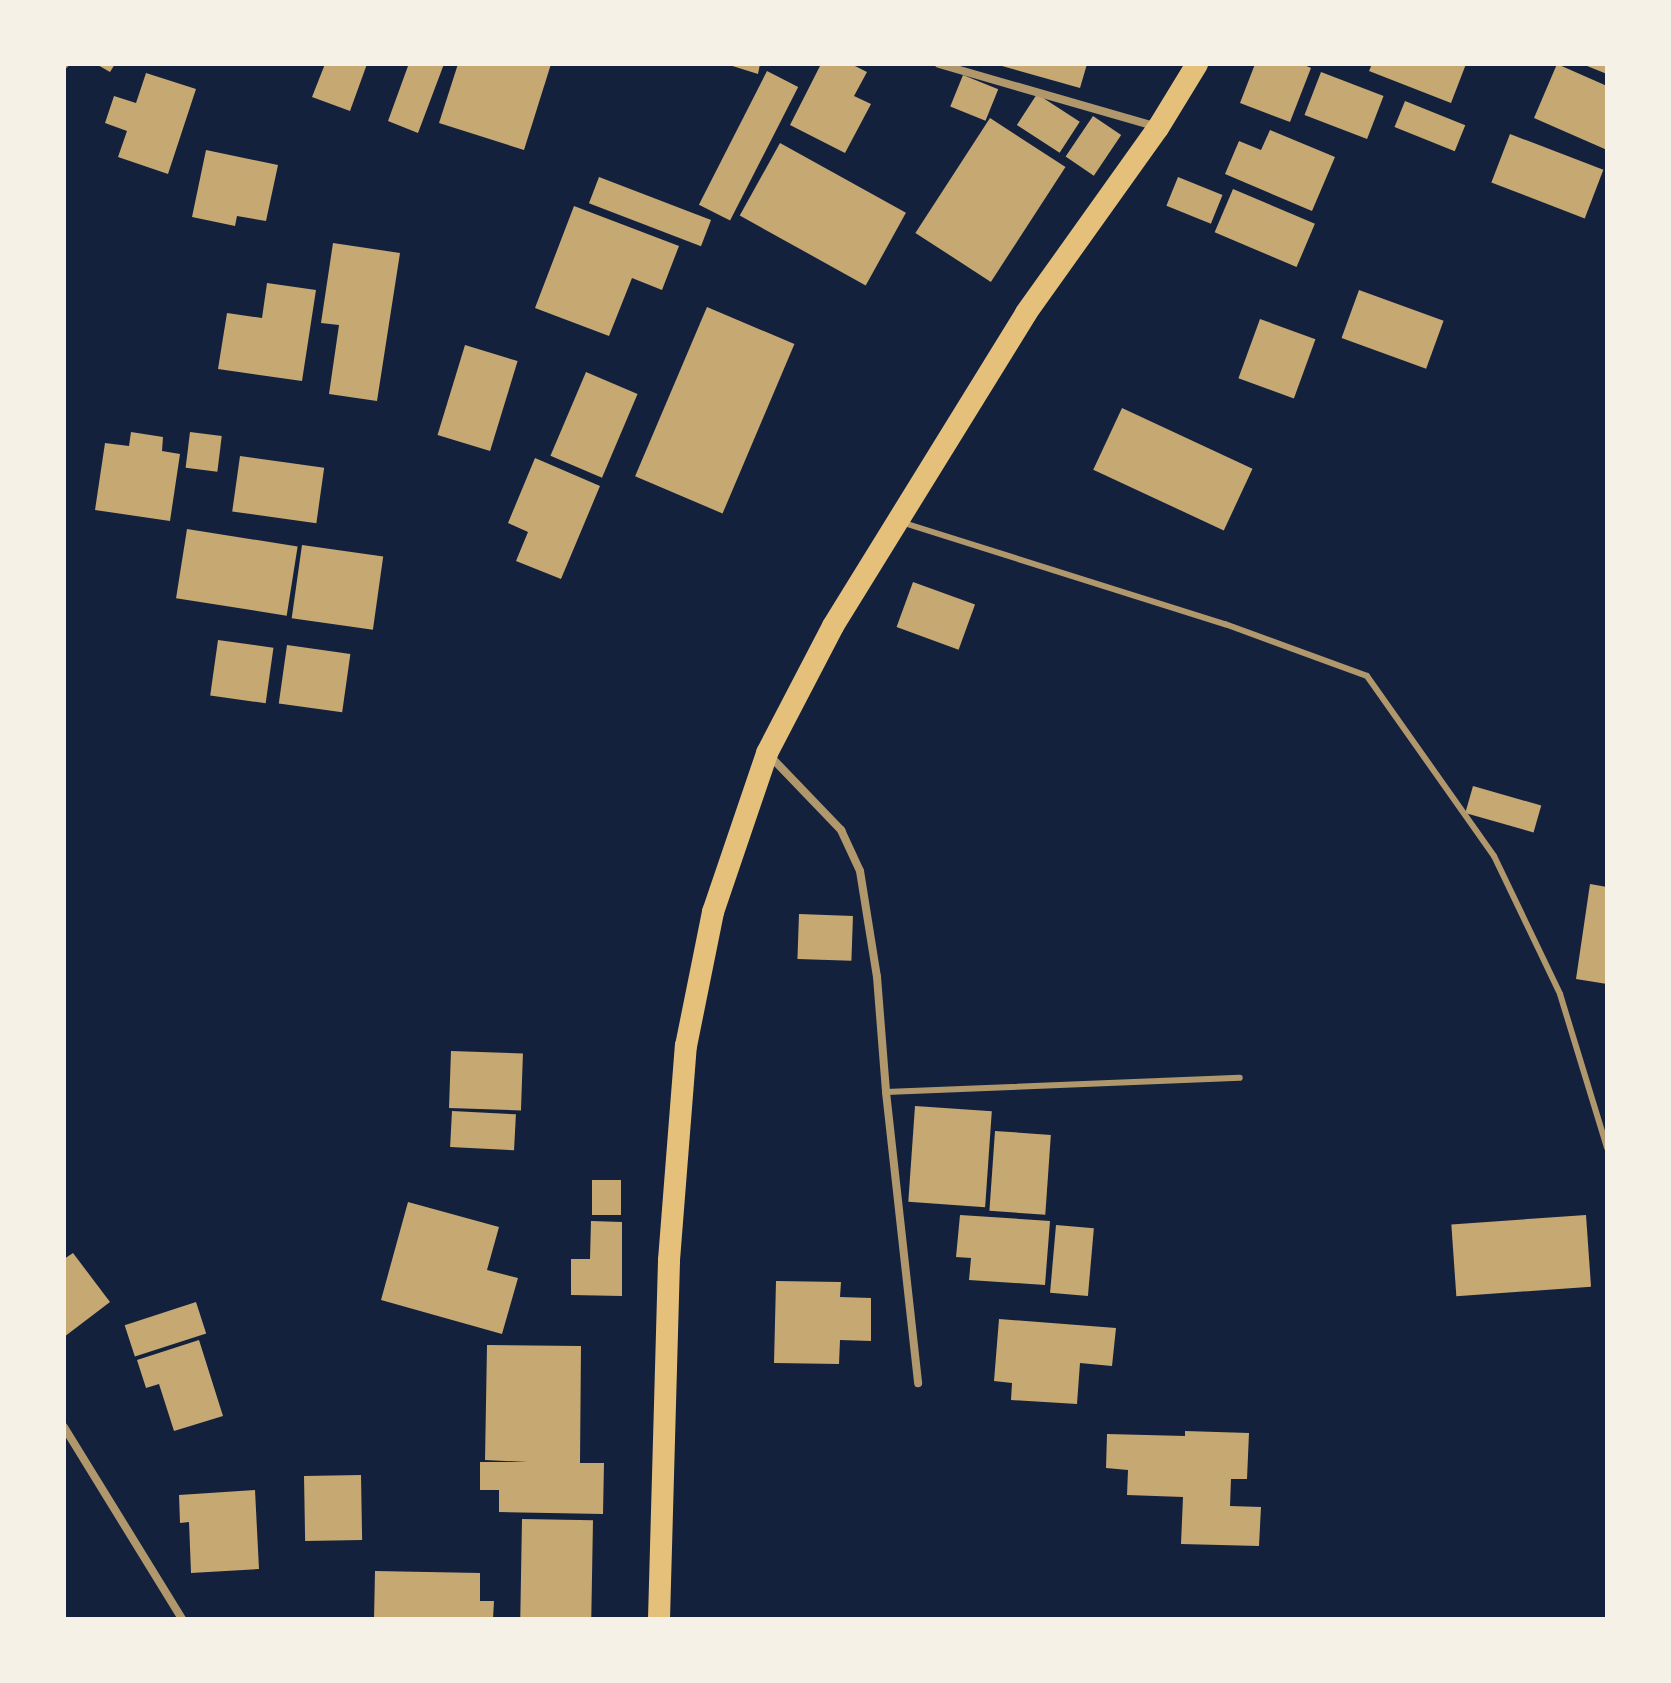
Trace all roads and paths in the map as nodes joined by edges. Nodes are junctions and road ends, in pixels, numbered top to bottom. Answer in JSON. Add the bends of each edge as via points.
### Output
{"nodes":[{"id":1,"x":939,"y":64,"type":"edge"},
{"id":2,"x":1197,"y":64,"type":"edge"},
{"id":3,"x":1158,"y":128,"type":"junction"},
{"id":4,"x":900,"y":522,"type":"junction"},
{"id":5,"x":767,"y":753,"type":"junction"},
{"id":6,"x":1240,"y":1078,"type":"dead end"},
{"id":7,"x":886,"y":1092,"type":"junction"},
{"id":8,"x":1607,"y":1148,"type":"edge"},
{"id":9,"x":918,"y":1383,"type":"dead end"},
{"id":10,"x":64,"y":1427,"type":"edge"},
{"id":11,"x":182,"y":1619,"type":"edge"},
{"id":12,"x":659,"y":1619,"type":"edge"}],
"edges":[{"from":1,"to":3,"type":"street"},
{"from":2,"to":3,"type":"highway"},
{"from":3,"to":4,"type":"highway","via":[[1026,313]]},
{"from":4,"to":5,"type":"highway","via":[[833,626]]},
{"from":4,"to":8,"type":"lane","via":[[1225,624],[1367,676],[1494,856],[1560,994]]},
{"from":5,"to":7,"type":"street","via":[[841,830],[860,871],[877,977]]},
{"from":5,"to":12,"type":"highway","via":[[713,912],[686,1046],[669,1260]]},
{"from":6,"to":7,"type":"lane"},
{"from":7,"to":9,"type":"street"},
{"from":10,"to":11,"type":"street"}]}
